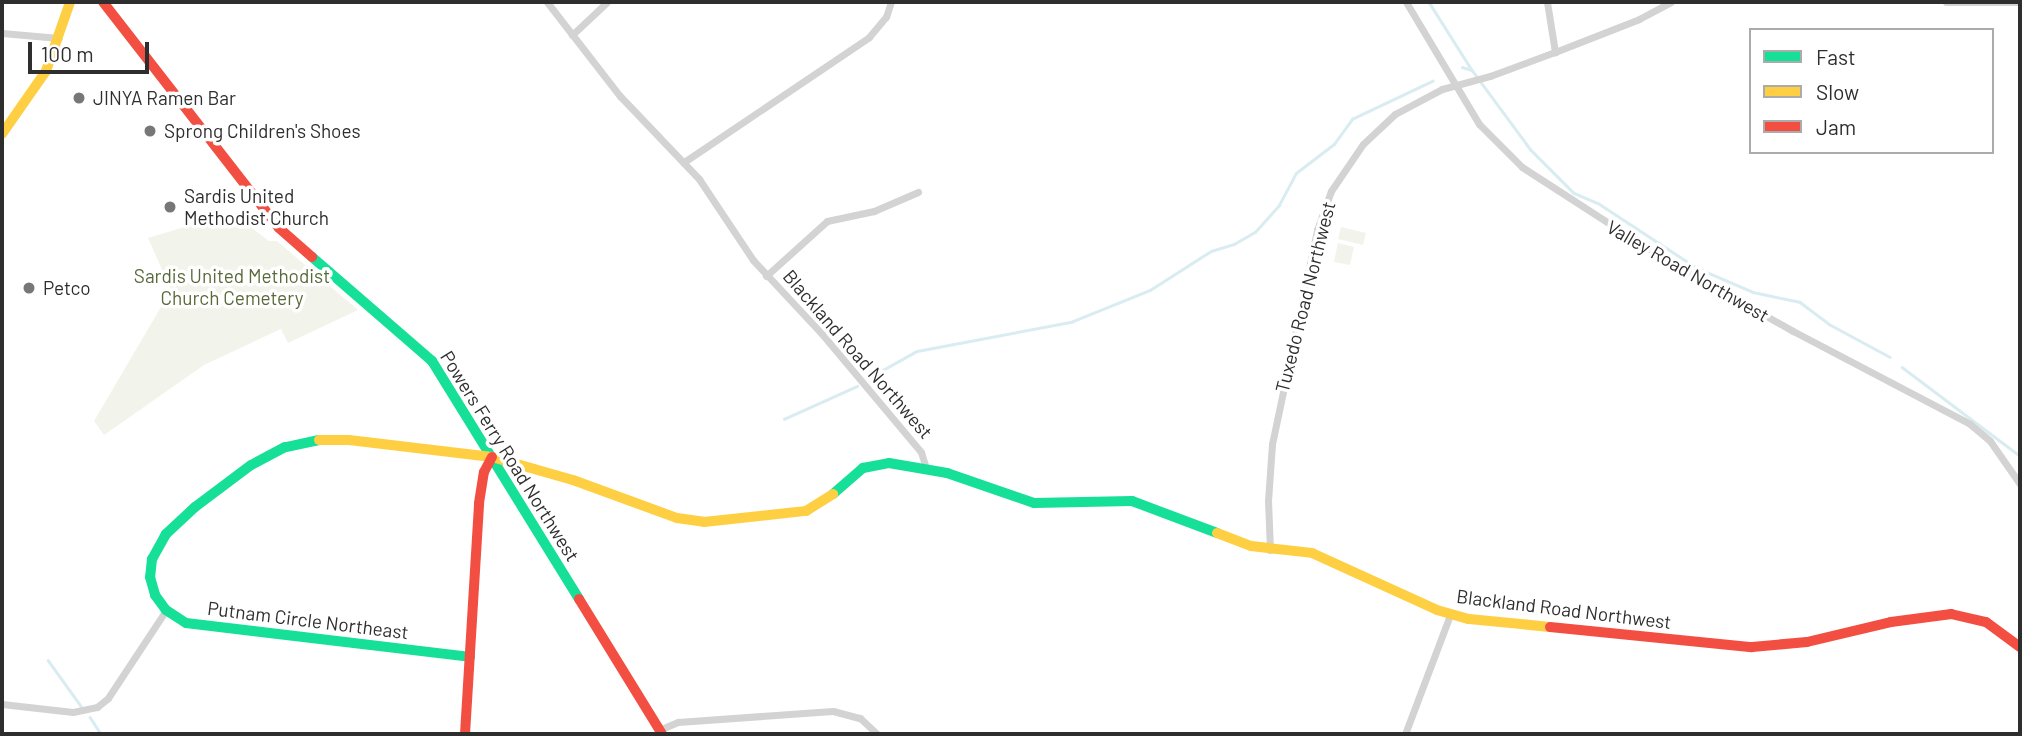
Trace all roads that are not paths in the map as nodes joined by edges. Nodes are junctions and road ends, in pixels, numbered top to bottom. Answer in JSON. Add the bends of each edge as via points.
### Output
{"nodes":[{"id":1,"x":70,"y":2,"type":"edge"},
{"id":2,"x":103,"y":2,"type":"edge"},
{"id":3,"x":547,"y":2,"type":"edge"},
{"id":4,"x":607,"y":2,"type":"edge"},
{"id":5,"x":891,"y":2,"type":"edge"},
{"id":6,"x":1406,"y":2,"type":"edge"},
{"id":7,"x":1547,"y":2,"type":"edge"},
{"id":8,"x":1671,"y":2,"type":"edge"},
{"id":9,"x":1946,"y":2,"type":"edge"},
{"id":10,"x":2019,"y":2,"type":"edge"},
{"id":11,"x":2,"y":33,"type":"edge"},
{"id":12,"x":572,"y":36,"type":"junction"},
{"id":13,"x":59,"y":38,"type":"junction"},
{"id":14,"x":1555,"y":52,"type":"junction"},
{"id":15,"x":1454,"y":85,"type":"junction"},
{"id":16,"x":2,"y":134,"type":"edge"},
{"id":17,"x":684,"y":163,"type":"junction"},
{"id":18,"x":918,"y":192,"type":"dead end"},
{"id":19,"x":765,"y":276,"type":"junction"},
{"id":20,"x":492,"y":457,"type":"junction"},
{"id":21,"x":926,"y":468,"type":"junction"},
{"id":22,"x":2020,"y":484,"type":"edge"},
{"id":23,"x":1270,"y":550,"type":"junction"},
{"id":24,"x":166,"y":610,"type":"junction"},
{"id":25,"x":1450,"y":615,"type":"junction"},
{"id":26,"x":2020,"y":647,"type":"edge"},
{"id":27,"x":470,"y":657,"type":"junction"},
{"id":28,"x":2,"y":704,"type":"edge"},
{"id":29,"x":660,"y":732,"type":"edge"},
{"id":30,"x":465,"y":734,"type":"edge"},
{"id":31,"x":877,"y":734,"type":"edge"},
{"id":32,"x":1405,"y":734,"type":"edge"}],
"edges":[{"from":1,"to":13,"type":"street"},
{"from":2,"to":20,"type":"street","name":"Powers Ferry Road Northwest","via":[[279,228],[432,360]]},
{"from":3,"to":12,"type":"street","name":"Blackland Road Northwest"},
{"from":4,"to":12,"type":"street"},
{"from":5,"to":17,"type":"street","via":[[886,17],[869,37]]},
{"from":6,"to":15,"type":"street","name":"Valley Road Northwest"},
{"from":7,"to":14,"type":"street"},
{"from":8,"to":14,"type":"street","name":"Tuxedo Road Northwest"},
{"from":9,"to":10,"type":"street"},
{"from":11,"to":13,"type":"street"},
{"from":12,"to":17,"type":"street","name":"Blackland Road Northwest","via":[[620,96]]},
{"from":13,"to":16,"type":"street","via":[[33,92]]},
{"from":14,"to":15,"type":"street","name":"Tuxedo Road Northwest"},
{"from":15,"to":22,"type":"street","name":"Valley Road Northwest","via":[[1488,134],[1550,187],[1612,228],[1781,324],[1970,424],[1990,442]]},
{"from":15,"to":23,"type":"street","name":"Tuxedo Road Northwest","via":[[1412,103],[1379,127],[1342,172],[1324,208],[1272,444]]},
{"from":17,"to":19,"type":"street","name":"Blackland Road Northwest","via":[[712,194]]},
{"from":18,"to":19,"type":"street","via":[[874,211],[827,221]]},
{"from":19,"to":21,"type":"street","name":"Blackland Road Northwest","via":[[822,334],[921,452]]},
{"from":20,"to":21,"type":"street","via":[[573,480],[677,518],[704,522],[806,511],[873,464]]},
{"from":20,"to":24,"type":"street","via":[[334,439],[301,442],[272,453],[195,507],[160,541],[150,577]]},
{"from":20,"to":27,"type":"street","via":[[484,472],[479,503]]},
{"from":20,"to":29,"type":"street","name":"Powers Ferry Road Northwest"},
{"from":21,"to":23,"type":"street","name":"Blackland Road Northwest","via":[[1034,503],[1132,501]]},
{"from":23,"to":25,"type":"street","name":"Blackland Road Northwest","via":[[1312,553]]},
{"from":24,"to":27,"type":"street","name":"Putnam Circle Northeast","via":[[195,625]]},
{"from":24,"to":28,"type":"street","via":[[108,698],[97,707],[73,712]]},
{"from":25,"to":26,"type":"street","name":"Blackland Road Northwest","via":[[1752,647],[1807,642],[1891,622],[1951,614],[1986,622]]},
{"from":25,"to":32,"type":"street"},
{"from":27,"to":30,"type":"street"},
{"from":29,"to":31,"type":"street","via":[[678,722],[833,711],[860,718]]}]}
